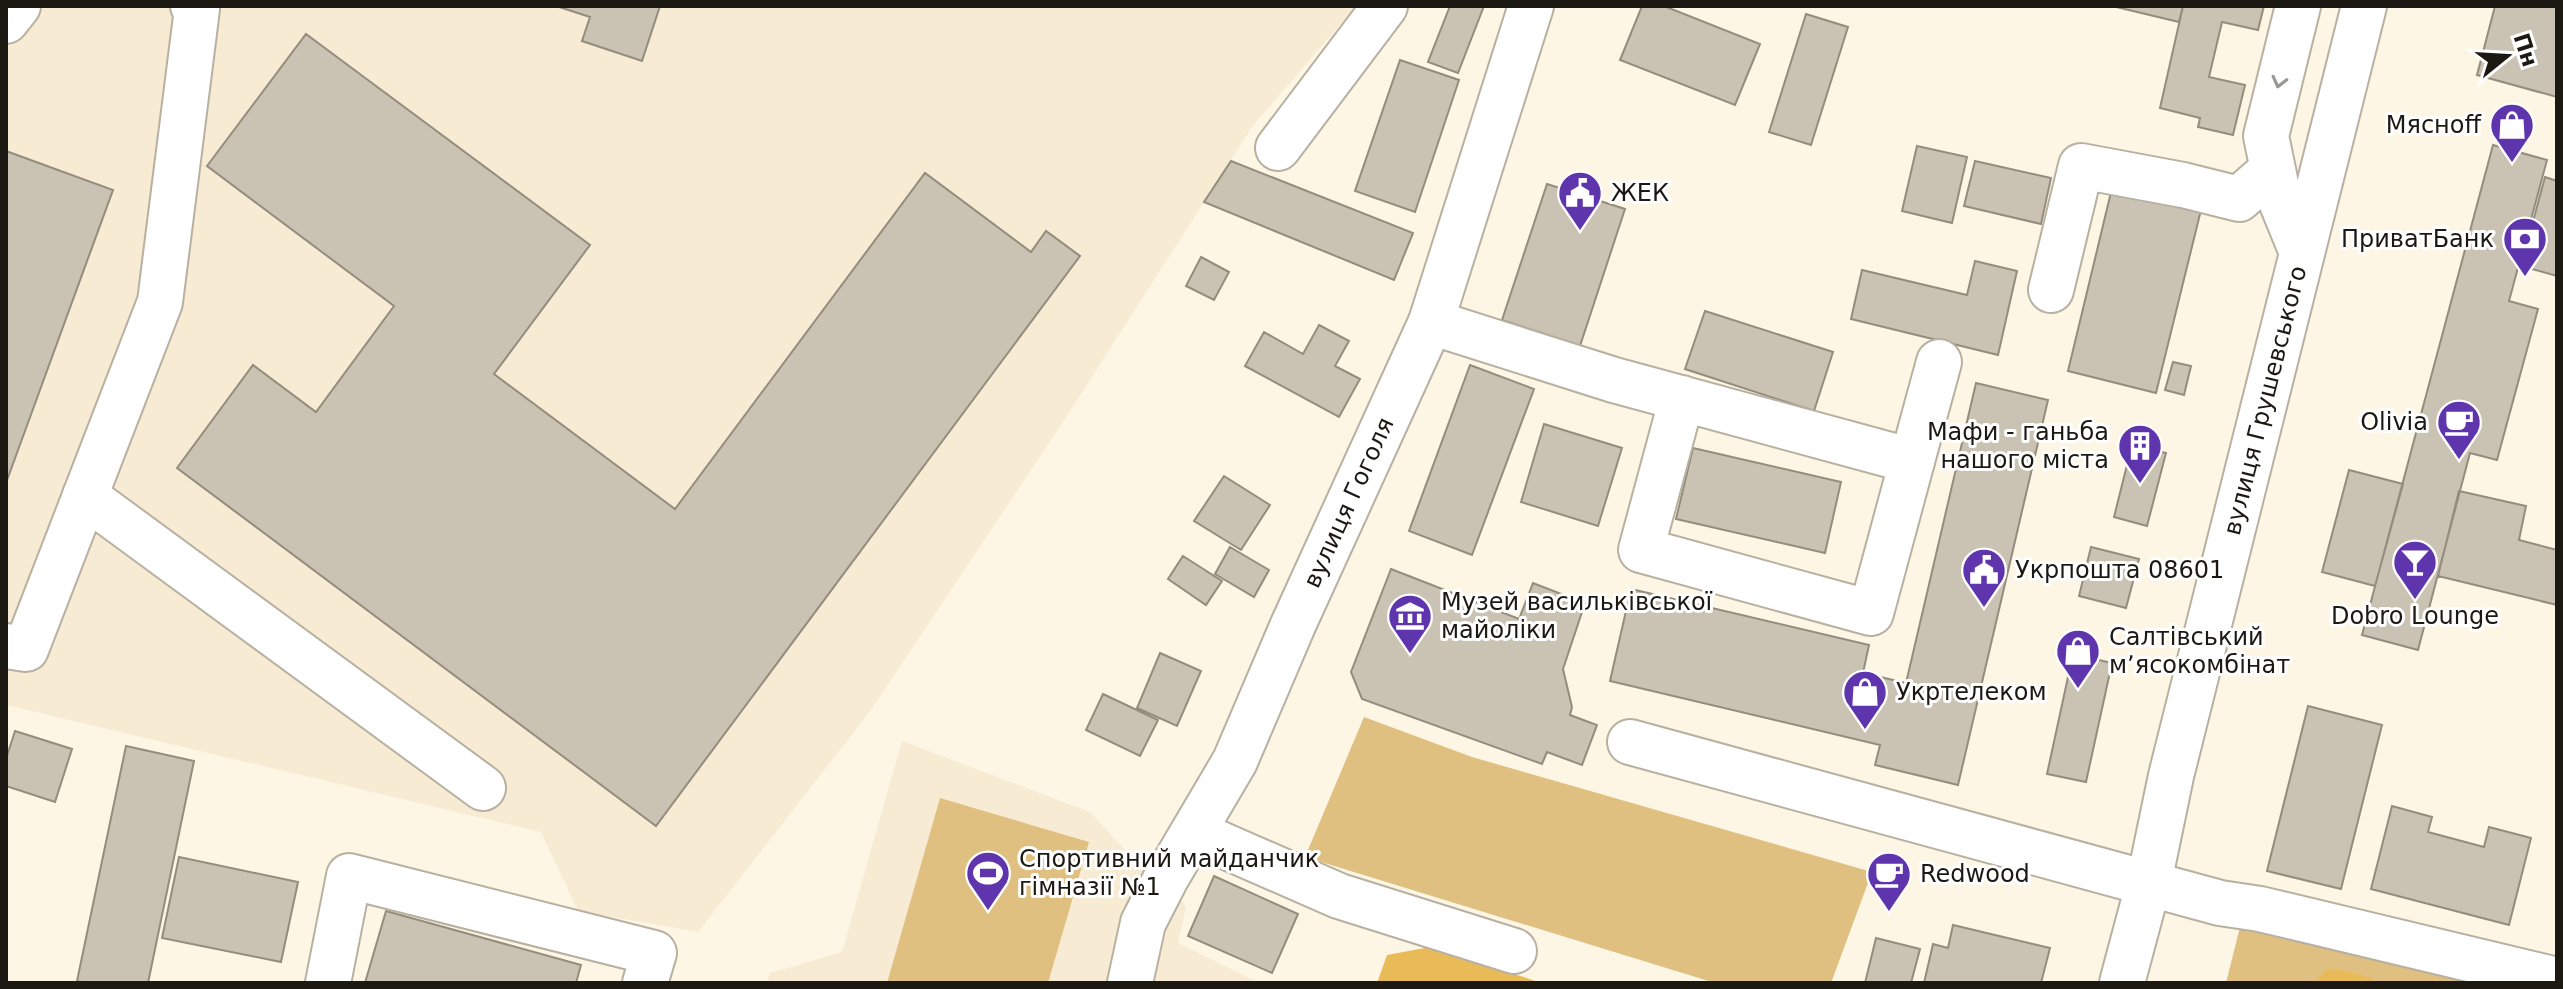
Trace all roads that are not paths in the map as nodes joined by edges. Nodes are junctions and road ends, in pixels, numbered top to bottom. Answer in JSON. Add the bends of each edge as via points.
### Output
{"nodes":[{"id":1,"x":18,"y":6,"type":"edge"},
{"id":2,"x":193,"y":6,"type":"edge"},
{"id":3,"x":1385,"y":6,"type":"edge"},
{"id":4,"x":1531,"y":6,"type":"edge"},
{"id":5,"x":2298,"y":6,"type":"edge"},
{"id":6,"x":2364,"y":6,"type":"edge"},
{"id":7,"x":6,"y":21,"type":"edge"},
{"id":8,"x":1278,"y":148,"type":"dead end"},
{"id":9,"x":2272,"y":170,"type":"junction"},
{"id":10,"x":2301,"y":250,"type":"junction"},
{"id":11,"x":2051,"y":290,"type":"dead end"},
{"id":12,"x":1431,"y":322,"type":"junction"},
{"id":13,"x":1939,"y":362,"type":"dead end"},
{"id":14,"x":1682,"y":398,"type":"junction"},
{"id":15,"x":1912,"y":461,"type":"junction"},
{"id":16,"x":85,"y":496,"type":"junction"},
{"id":17,"x":6,"y":646,"type":"edge"},
{"id":18,"x":1630,"y":742,"type":"dead end"},
{"id":19,"x":483,"y":788,"type":"dead end"},
{"id":20,"x":1195,"y":833,"type":"junction"},
{"id":21,"x":2149,"y":882,"type":"junction"},
{"id":22,"x":1514,"y":951,"type":"dead end"},
{"id":23,"x":2557,"y":980,"type":"edge"},
{"id":24,"x":328,"y":983,"type":"edge"},
{"id":25,"x":645,"y":983,"type":"edge"},
{"id":26,"x":1130,"y":983,"type":"edge"},
{"id":27,"x":2122,"y":983,"type":"edge"}],
"edges":[{"from":1,"to":7,"type":"street"},
{"from":2,"to":16,"type":"street","via":[[197,9],[160,302]]},
{"from":3,"to":8,"type":"street"},
{"from":4,"to":12,"type":"street","name":"вулиця Гоголя"},
{"from":5,"to":9,"type":"street","one_way":true,"via":[[2266,136]]},
{"from":6,"to":10,"type":"street","name":"вулиця Грушевського"},
{"from":9,"to":10,"type":"street"},
{"from":9,"to":11,"type":"street","via":[[2239,199],[2081,166]]},
{"from":10,"to":21,"type":"street","name":"вулиця Грушевського"},
{"from":12,"to":14,"type":"street"},
{"from":12,"to":20,"type":"street","name":"вулиця Гоголя","via":[[1235,761]]},
{"from":13,"to":15,"type":"street"},
{"from":14,"to":15,"type":"street"},
{"from":14,"to":15,"type":"street","via":[[1641,550],[1871,613]]},
{"from":16,"to":17,"type":"street","via":[[26,649]]},
{"from":16,"to":19,"type":"street"},
{"from":18,"to":21,"type":"street"},
{"from":20,"to":22,"type":"street","via":[[1339,896]]},
{"from":20,"to":26,"type":"street","name":"вулиця Гоголя","via":[[1143,923]]},
{"from":21,"to":23,"type":"street"},
{"from":21,"to":27,"type":"street","name":"вулиця Грушевського"},
{"from":24,"to":25,"type":"street","via":[[349,876],[654,953]]}]}
